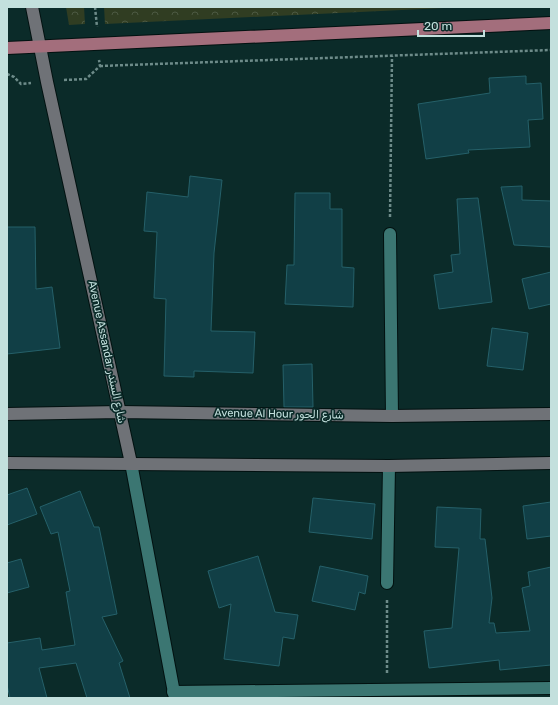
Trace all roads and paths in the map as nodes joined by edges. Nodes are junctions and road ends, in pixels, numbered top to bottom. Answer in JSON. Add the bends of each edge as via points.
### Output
{"nodes":[{"id":1,"x":32,"y":7,"type":"edge"},
{"id":2,"x":551,"y":23,"type":"edge"},
{"id":3,"x":39,"y":46,"type":"junction"},
{"id":4,"x":7,"y":48,"type":"edge"},
{"id":5,"x":551,"y":50,"type":"edge"},
{"id":6,"x":392,"y":56,"type":"junction"},
{"id":7,"x":100,"y":66,"type":"dead end"},
{"id":8,"x":390,"y":234,"type":"joint"},
{"id":9,"x":120,"y":412,"type":"junction"},
{"id":10,"x":7,"y":414,"type":"edge"},
{"id":11,"x":551,"y":414,"type":"edge"},
{"id":12,"x":392,"y":416,"type":"junction"},
{"id":13,"x":7,"y":463,"type":"edge"},
{"id":14,"x":131,"y":463,"type":"junction"},
{"id":15,"x":551,"y":463,"type":"edge"},
{"id":16,"x":389,"y":466,"type":"junction"},
{"id":17,"x":387,"y":583,"type":"joint"},
{"id":18,"x":551,"y":688,"type":"edge"},
{"id":19,"x":387,"y":690,"type":"junction"},
{"id":20,"x":174,"y":695,"type":"edge"}],
"edges":[{"from":1,"to":3,"type":"street","name":"Avenue Assandar شارع السندر"},
{"from":2,"to":3,"type":"main road"},
{"from":3,"to":4,"type":"main road"},
{"from":3,"to":9,"type":"street","name":"Avenue Assandar شارع السندر"},
{"from":5,"to":6,"type":"path"},
{"from":6,"to":7,"type":"path"},
{"from":6,"to":8,"type":"path"},
{"from":8,"to":12,"type":"street"},
{"from":9,"to":10,"type":"street","name":"Avenue Al Hour شارع الحور"},
{"from":9,"to":12,"type":"street","name":"Avenue Al Hour شارع الحور"},
{"from":9,"to":14,"type":"street","name":"Avenue Assandar شارع السندر"},
{"from":11,"to":12,"type":"street","name":"Avenue Al Hour شارع الحور"},
{"from":13,"to":14,"type":"street"},
{"from":14,"to":16,"type":"street"},
{"from":14,"to":20,"type":"street","name":"Avenue Assandar شارع السندر"},
{"from":15,"to":16,"type":"street"},
{"from":16,"to":17,"type":"street"},
{"from":17,"to":19,"type":"path"},
{"from":18,"to":19,"type":"street"},
{"from":19,"to":20,"type":"street"}]}
